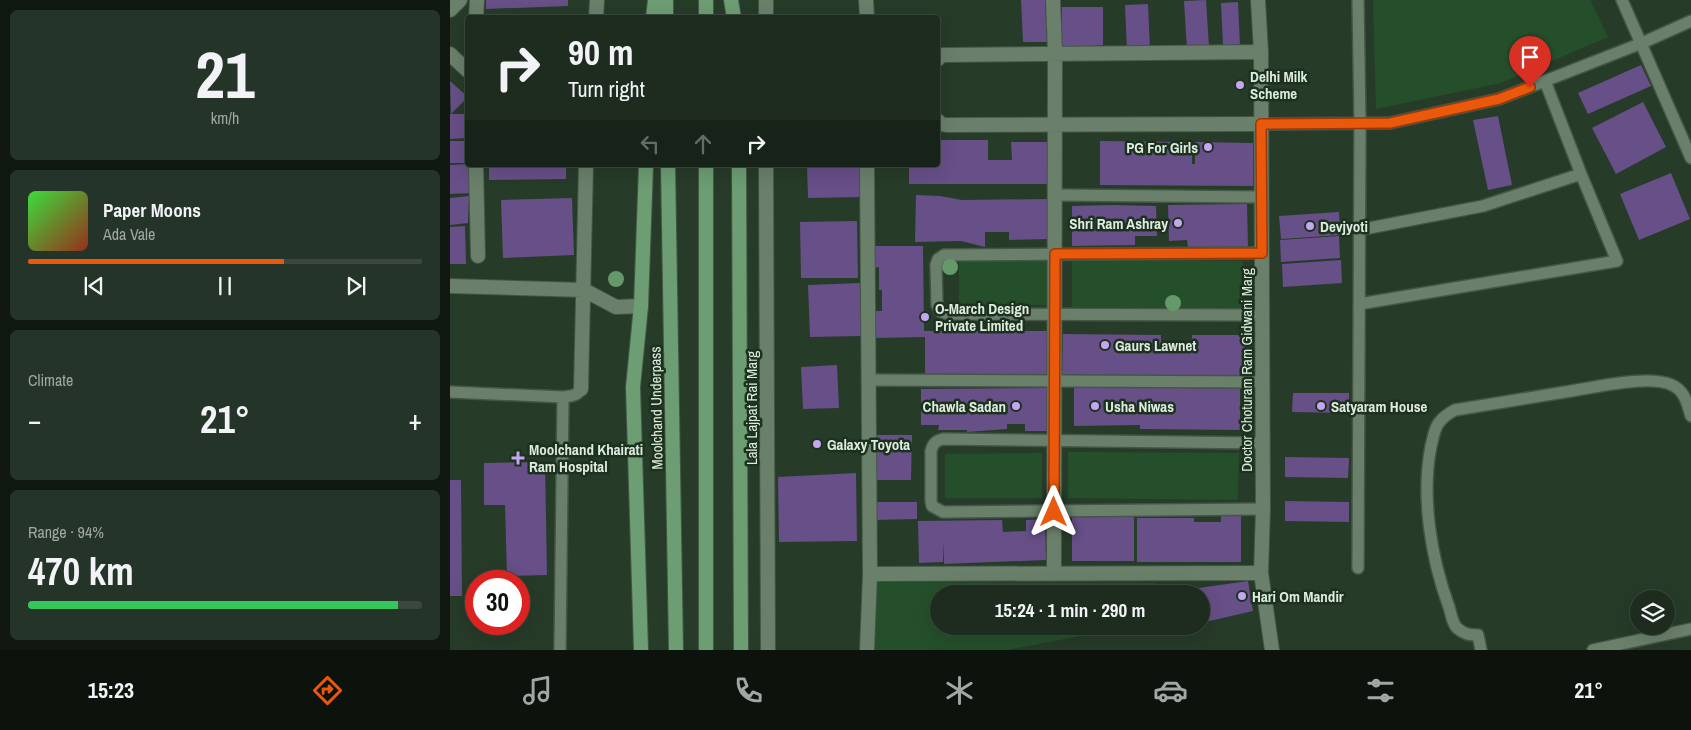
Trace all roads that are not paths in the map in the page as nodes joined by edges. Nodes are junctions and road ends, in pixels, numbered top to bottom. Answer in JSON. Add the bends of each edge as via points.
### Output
{"nodes":[{"id":1,"x":460,"y":0,"type":"edge"},
{"id":2,"x":477,"y":0,"type":"edge"},
{"id":3,"x":597,"y":0,"type":"edge"},
{"id":4,"x":655,"y":0,"type":"edge"},
{"id":5,"x":666,"y":0,"type":"edge"},
{"id":6,"x":706,"y":0,"type":"edge"},
{"id":7,"x":731,"y":0,"type":"edge"},
{"id":8,"x":766,"y":0,"type":"edge"},
{"id":9,"x":866,"y":0,"type":"edge"},
{"id":10,"x":1053,"y":0,"type":"edge"},
{"id":11,"x":1258,"y":0,"type":"edge"},
{"id":12,"x":1358,"y":0,"type":"edge"},
{"id":13,"x":1622,"y":0,"type":"edge"},
{"id":14,"x":450,"y":10,"type":"edge"},
{"id":15,"x":476,"y":15,"type":"edge"},
{"id":16,"x":596,"y":15,"type":"edge"},
{"id":17,"x":653,"y":15,"type":"edge"},
{"id":18,"x":666,"y":15,"type":"edge"},
{"id":19,"x":706,"y":15,"type":"edge"},
{"id":20,"x":734,"y":15,"type":"edge"},
{"id":21,"x":766,"y":15,"type":"edge"},
{"id":22,"x":866,"y":15,"type":"edge"},
{"id":23,"x":1691,"y":21,"type":"edge"},
{"id":24,"x":1642,"y":43,"type":"junction"},
{"id":25,"x":1261,"y":52,"type":"junction"},
{"id":26,"x":450,"y":54,"type":"edge"},
{"id":27,"x":1055,"y":54,"type":"junction"},
{"id":28,"x":940,"y":58,"type":"edge"},
{"id":29,"x":465,"y":68,"type":"edge"},
{"id":30,"x":1545,"y":81,"type":"junction"},
{"id":31,"x":1360,"y":123,"type":"junction"},
{"id":32,"x":940,"y":124,"type":"edge"},
{"id":33,"x":1055,"y":124,"type":"junction"},
{"id":34,"x":1261,"y":124,"type":"junction"},
{"id":35,"x":1691,"y":158,"type":"edge"},
{"id":36,"x":476,"y":167,"type":"edge"},
{"id":37,"x":586,"y":167,"type":"edge"},
{"id":38,"x":646,"y":167,"type":"edge"},
{"id":39,"x":668,"y":167,"type":"edge"},
{"id":40,"x":706,"y":167,"type":"edge"},
{"id":41,"x":739,"y":167,"type":"edge"},
{"id":42,"x":766,"y":167,"type":"edge"},
{"id":43,"x":867,"y":167,"type":"edge"},
{"id":44,"x":1581,"y":174,"type":"junction"},
{"id":45,"x":1055,"y":195,"type":"junction"},
{"id":46,"x":1261,"y":197,"type":"junction"},
{"id":47,"x":1359,"y":230,"type":"junction"},
{"id":48,"x":1262,"y":253,"type":"junction"},
{"id":49,"x":1055,"y":254,"type":"junction"},
{"id":50,"x":478,"y":256,"type":"dead end"},
{"id":51,"x":450,"y":286,"type":"edge"},
{"id":52,"x":584,"y":290,"type":"junction"},
{"id":53,"x":1359,"y":304,"type":"junction"},
{"id":54,"x":641,"y":306,"type":"junction"},
{"id":55,"x":1054,"y":314,"type":"junction"},
{"id":56,"x":1262,"y":315,"type":"junction"},
{"id":57,"x":868,"y":380,"type":"junction"},
{"id":58,"x":1054,"y":380,"type":"junction"},
{"id":59,"x":1262,"y":382,"type":"junction"},
{"id":60,"x":581,"y":389,"type":"joint"},
{"id":61,"x":450,"y":392,"type":"edge"},
{"id":62,"x":563,"y":397,"type":"junction"},
{"id":63,"x":1691,"y":416,"type":"edge"},
{"id":64,"x":1054,"y":439,"type":"junction"},
{"id":65,"x":1262,"y":443,"type":"junction"},
{"id":66,"x":740,"y":455,"type":"junction"},
{"id":67,"x":767,"y":455,"type":"junction"},
{"id":68,"x":1263,"y":509,"type":"junction"},
{"id":69,"x":1054,"y":512,"type":"junction"},
{"id":70,"x":1358,"y":568,"type":"dead end"},
{"id":71,"x":1261,"y":573,"type":"junction"},
{"id":72,"x":870,"y":574,"type":"junction"},
{"id":73,"x":1054,"y":574,"type":"junction"},
{"id":74,"x":1691,"y":629,"type":"edge"},
{"id":75,"x":560,"y":650,"type":"edge"},
{"id":76,"x":641,"y":650,"type":"edge"},
{"id":77,"x":676,"y":650,"type":"edge"},
{"id":78,"x":706,"y":650,"type":"edge"},
{"id":79,"x":741,"y":650,"type":"edge"},
{"id":80,"x":768,"y":650,"type":"edge"},
{"id":81,"x":867,"y":650,"type":"edge"},
{"id":82,"x":1272,"y":650,"type":"edge"},
{"id":83,"x":1482,"y":650,"type":"edge"},
{"id":84,"x":1593,"y":650,"type":"edge"}],
"edges":[{"from":1,"to":14,"type":"street"},
{"from":2,"to":15,"type":"street"},
{"from":3,"to":16,"type":"street"},
{"from":4,"to":17,"type":"main road"},
{"from":5,"to":18,"type":"main road"},
{"from":6,"to":19,"type":"main road"},
{"from":7,"to":20,"type":"main road"},
{"from":8,"to":21,"type":"street"},
{"from":9,"to":22,"type":"street"},
{"from":10,"to":27,"type":"street"},
{"from":11,"to":25,"type":"street","name":"Doctor Choturam Ram Gidwani Marg"},
{"from":12,"to":31,"type":"lane"},
{"from":13,"to":24,"type":"lane"},
{"from":23,"to":24,"type":"lane"},
{"from":24,"to":30,"type":"lane"},
{"from":24,"to":35,"type":"lane"},
{"from":25,"to":27,"type":"street"},
{"from":25,"to":34,"type":"street","name":"Doctor Choturam Ram Gidwani Marg"},
{"from":26,"to":29,"type":"street"},
{"from":27,"to":28,"type":"street","via":[[945,55]]},
{"from":27,"to":33,"type":"street"},
{"from":30,"to":31,"type":"lane","via":[[1499,99],[1390,123]]},
{"from":30,"to":44,"type":"lane"},
{"from":31,"to":34,"type":"lane"},
{"from":31,"to":47,"type":"lane"},
{"from":32,"to":33,"type":"street"},
{"from":33,"to":34,"type":"street"},
{"from":33,"to":45,"type":"street"},
{"from":34,"to":46,"type":"street","name":"Doctor Choturam Ram Gidwani Marg"},
{"from":36,"to":50,"type":"street"},
{"from":37,"to":52,"type":"street"},
{"from":38,"to":54,"type":"main road"},
{"from":39,"to":77,"type":"main road","name":"Moolchand Underpass"},
{"from":40,"to":78,"type":"main road"},
{"from":41,"to":66,"type":"main road"},
{"from":42,"to":67,"type":"street","name":"Lala Lajpat Rai Marg"},
{"from":43,"to":57,"type":"street"},
{"from":44,"to":47,"type":"lane","via":[[1483,206]]},
{"from":44,"to":53,"type":"lane","via":[[1617,261]]},
{"from":45,"to":46,"type":"lane"},
{"from":45,"to":49,"type":"street"},
{"from":46,"to":48,"type":"street","name":"Doctor Choturam Ram Gidwani Marg"},
{"from":47,"to":53,"type":"lane"},
{"from":48,"to":49,"type":"lane"},
{"from":48,"to":56,"type":"street","name":"Doctor Choturam Ram Gidwani Marg"},
{"from":49,"to":55,"type":"street"},
{"from":49,"to":55,"type":"lane","via":[[944,255],[936,265],[937,305],[941,312]]},
{"from":51,"to":52,"type":"street"},
{"from":52,"to":54,"type":"street","via":[[616,307]]},
{"from":52,"to":60,"type":"street"},
{"from":53,"to":70,"type":"lane"},
{"from":54,"to":76,"type":"main road","via":[[633,387]]},
{"from":55,"to":56,"type":"lane"},
{"from":55,"to":58,"type":"street"},
{"from":56,"to":59,"type":"street","name":"Doctor Choturam Ram Gidwani Marg"},
{"from":57,"to":58,"type":"lane"},
{"from":57,"to":72,"type":"street"},
{"from":58,"to":59,"type":"lane"},
{"from":58,"to":64,"type":"street"},
{"from":59,"to":65,"type":"street","name":"Doctor Choturam Ram Gidwani Marg"},
{"from":60,"to":62,"type":"lane","via":[[573,396]]},
{"from":61,"to":62,"type":"lane"},
{"from":62,"to":75,"type":"lane"},
{"from":63,"to":83,"type":"lane","via":[[1678,388],[1656,381],[1455,410],[1437,425],[1428,461],[1426,493],[1434,552],[1456,626],[1467,635],[1478,635]]},
{"from":64,"to":65,"type":"lane"},
{"from":64,"to":69,"type":"street"},
{"from":64,"to":69,"type":"lane","via":[[937,440],[931,451],[931,501],[932,506],[943,512]]},
{"from":65,"to":68,"type":"street","name":"Doctor Choturam Ram Gidwani Marg"},
{"from":66,"to":67,"type":"lane"},
{"from":66,"to":79,"type":"main road"},
{"from":67,"to":80,"type":"street","name":"Lala Lajpat Rai Marg"},
{"from":68,"to":69,"type":"lane"},
{"from":68,"to":71,"type":"street","name":"Doctor Choturam Ram Gidwani Marg"},
{"from":69,"to":73,"type":"street"},
{"from":71,"to":73,"type":"street"},
{"from":71,"to":82,"type":"street","name":"Doctor Choturam Ram Gidwani Marg"},
{"from":72,"to":73,"type":"street"},
{"from":72,"to":81,"type":"street"},
{"from":74,"to":84,"type":"lane"}]}
